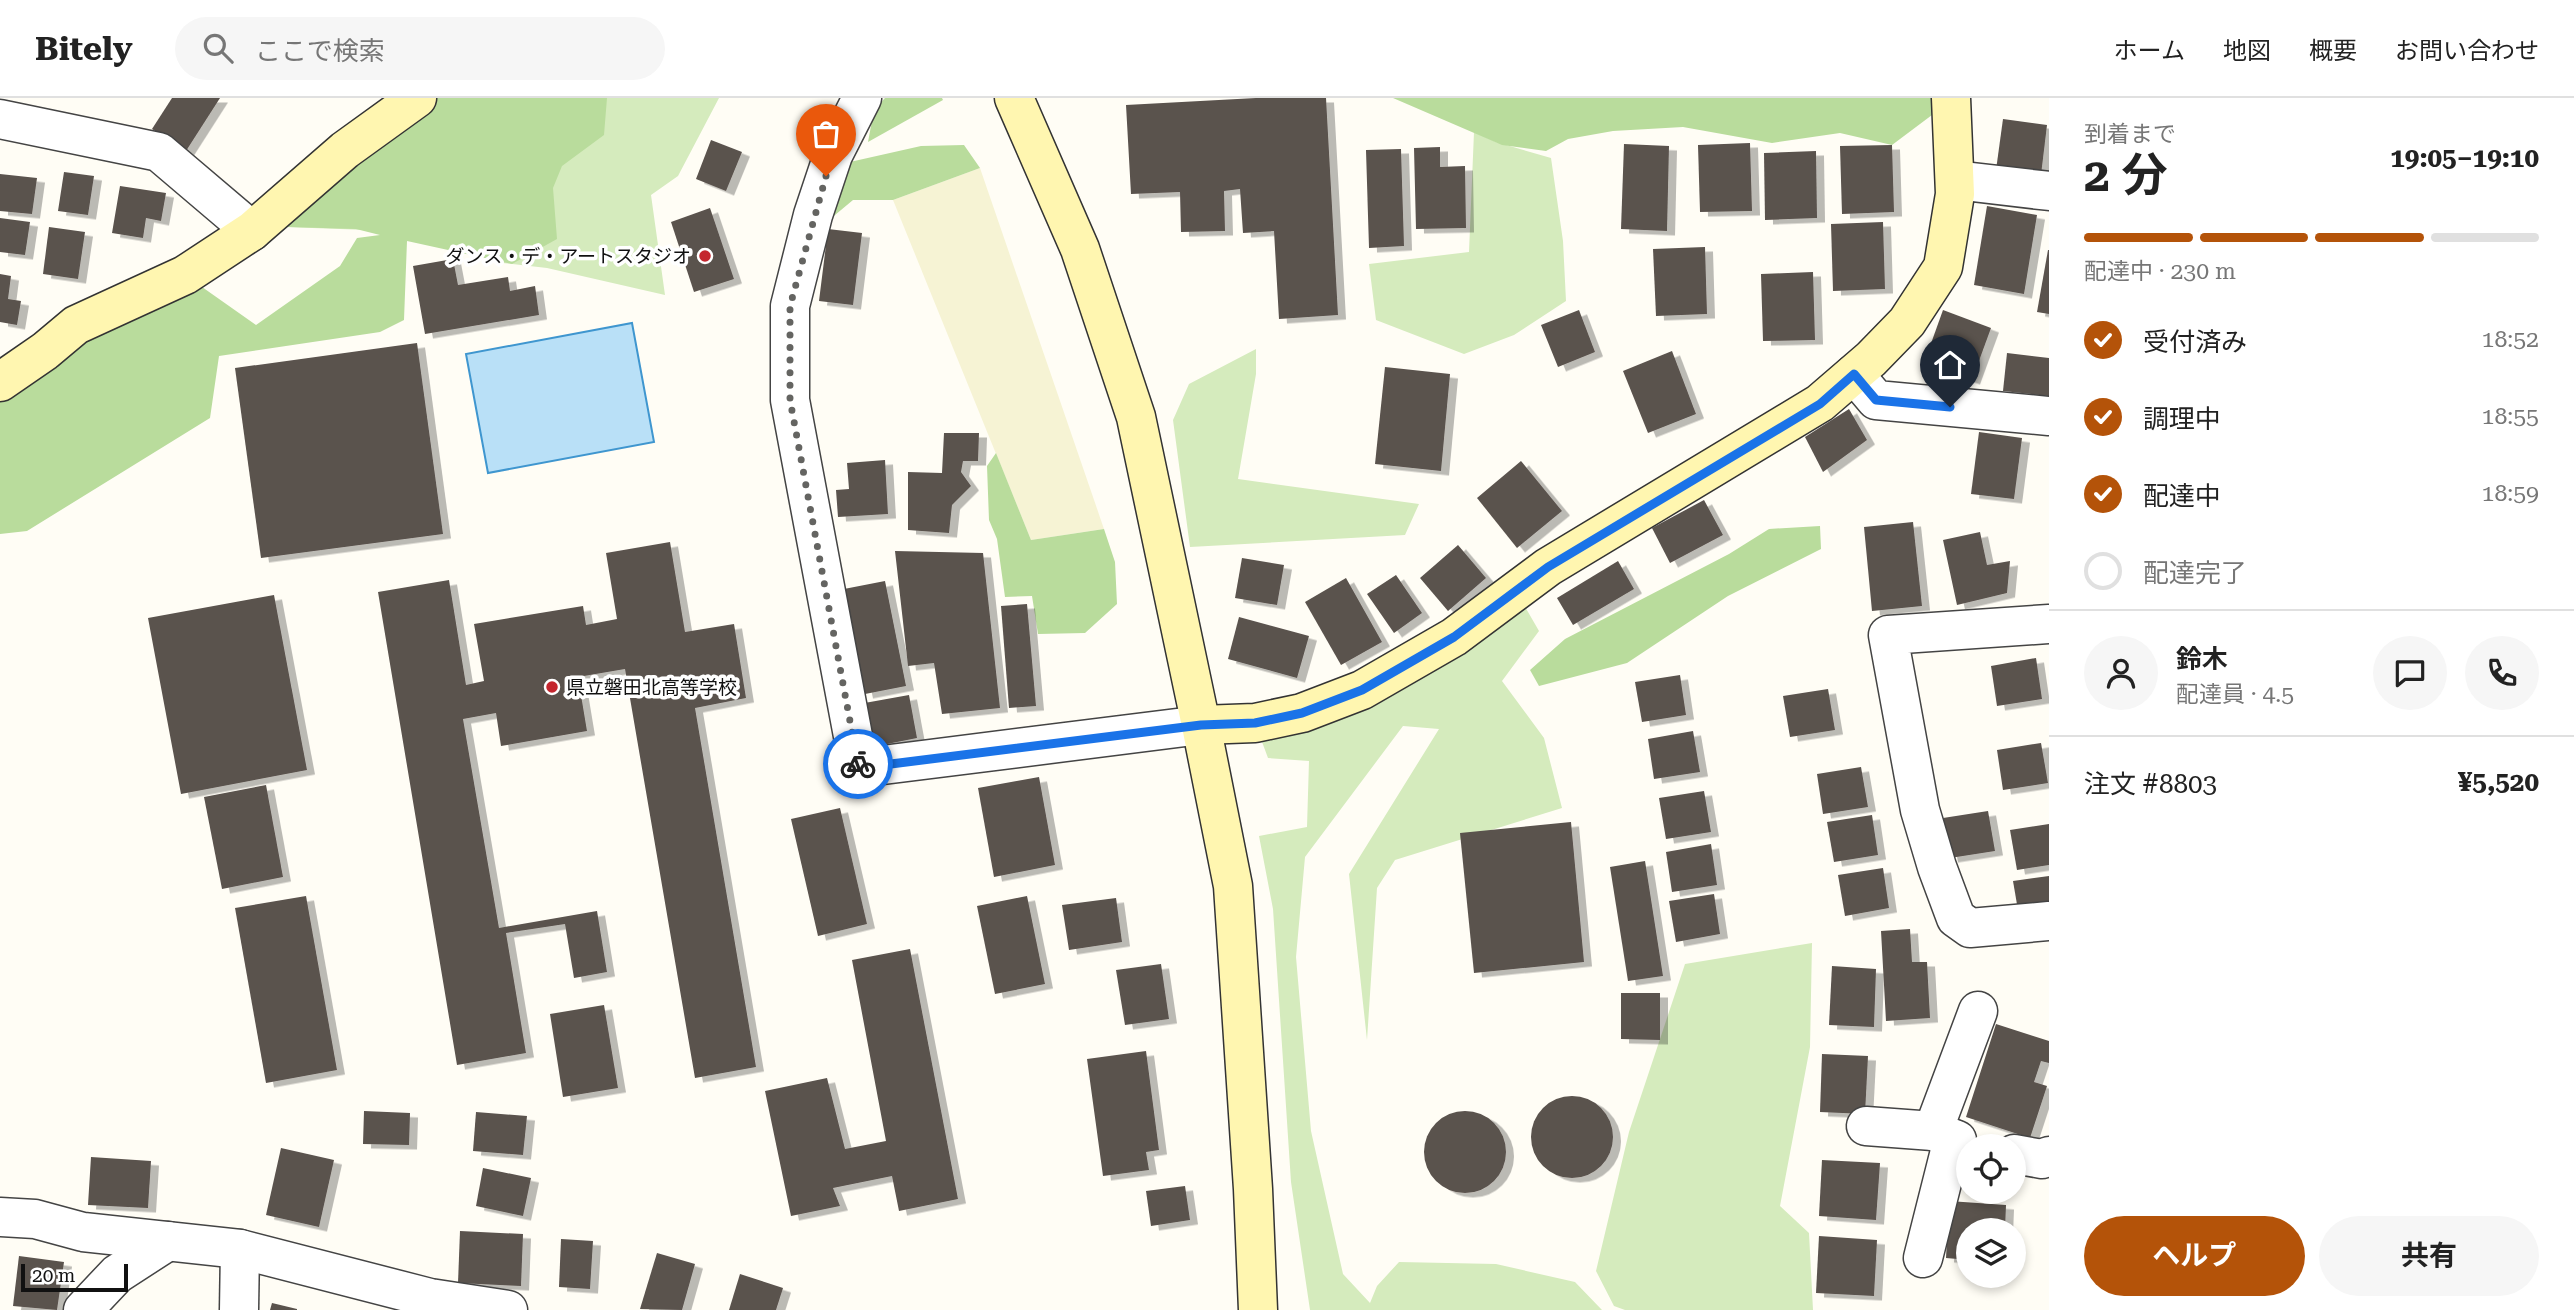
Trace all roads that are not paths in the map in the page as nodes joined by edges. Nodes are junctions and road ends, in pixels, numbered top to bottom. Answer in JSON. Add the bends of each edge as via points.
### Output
{"nodes":[{"id":1,"x":417,"y":98,"type":"edge"},
{"id":2,"x":862,"y":98,"type":"edge"},
{"id":3,"x":1014,"y":98,"type":"edge"},
{"id":4,"x":1951,"y":98,"type":"edge"},
{"id":5,"x":0,"y":119,"type":"edge"},
{"id":6,"x":1955,"y":180,"type":"junction"},
{"id":7,"x":2049,"y":191,"type":"edge"},
{"id":8,"x":252,"y":231,"type":"junction"},
{"id":9,"x":1854,"y":374,"type":"junction"},
{"id":10,"x":0,"y":382,"type":"edge"},
{"id":11,"x":2049,"y":416,"type":"edge"},
{"id":12,"x":2049,"y":624,"type":"edge"},
{"id":13,"x":1201,"y":725,"type":"junction"},
{"id":14,"x":2049,"y":921,"type":"edge"},
{"id":15,"x":1978,"y":1012,"type":"dead end"},
{"id":16,"x":1866,"y":1126,"type":"dead end"},
{"id":17,"x":1955,"y":1138,"type":"edge"},
{"id":18,"x":2049,"y":1156,"type":"edge"},
{"id":19,"x":2026,"y":1157,"type":"edge"},
{"id":20,"x":0,"y":1217,"type":"edge"},
{"id":21,"x":168,"y":1241,"type":"junction"},
{"id":22,"x":240,"y":1249,"type":"junction"},
{"id":23,"x":1923,"y":1258,"type":"dead end"},
{"id":24,"x":83,"y":1310,"type":"edge"},
{"id":25,"x":239,"y":1310,"type":"edge"},
{"id":26,"x":508,"y":1310,"type":"edge"},
{"id":27,"x":1258,"y":1310,"type":"edge"}],
"edges":[{"from":1,"to":8,"type":"street","via":[[345,150]]},
{"from":2,"to":13,"type":"street","via":[[833,155],[790,306],[790,400],[859,768]]},
{"from":3,"to":13,"type":"street","via":[[1080,249],[1136,417]]},
{"from":4,"to":6,"type":"street"},
{"from":5,"to":8,"type":"street","via":[[159,152]]},
{"from":6,"to":7,"type":"street"},
{"from":6,"to":9,"type":"street","via":[[1943,267],[1907,322]]},
{"from":8,"to":10,"type":"street","via":[[185,275],[76,325]]},
{"from":9,"to":11,"type":"street","via":[[1876,400]]},
{"from":9,"to":13,"type":"street","via":[[1820,404],[1548,567],[1454,637],[1362,690],[1302,713],[1255,723]]},
{"from":12,"to":14,"type":"street","via":[[1888,635],[1920,810],[1956,918],[1970,928]]},
{"from":13,"to":27,"type":"street","via":[[1233,886]]},
{"from":15,"to":17,"type":"street"},
{"from":16,"to":17,"type":"street"},
{"from":17,"to":23,"type":"street"},
{"from":18,"to":19,"type":"street","via":[[2042,1160]]},
{"from":20,"to":21,"type":"street"},
{"from":21,"to":22,"type":"street"},
{"from":21,"to":24,"type":"street","via":[[117,1274]]},
{"from":22,"to":25,"type":"street"},
{"from":22,"to":26,"type":"street","via":[[430,1298]]}]}
